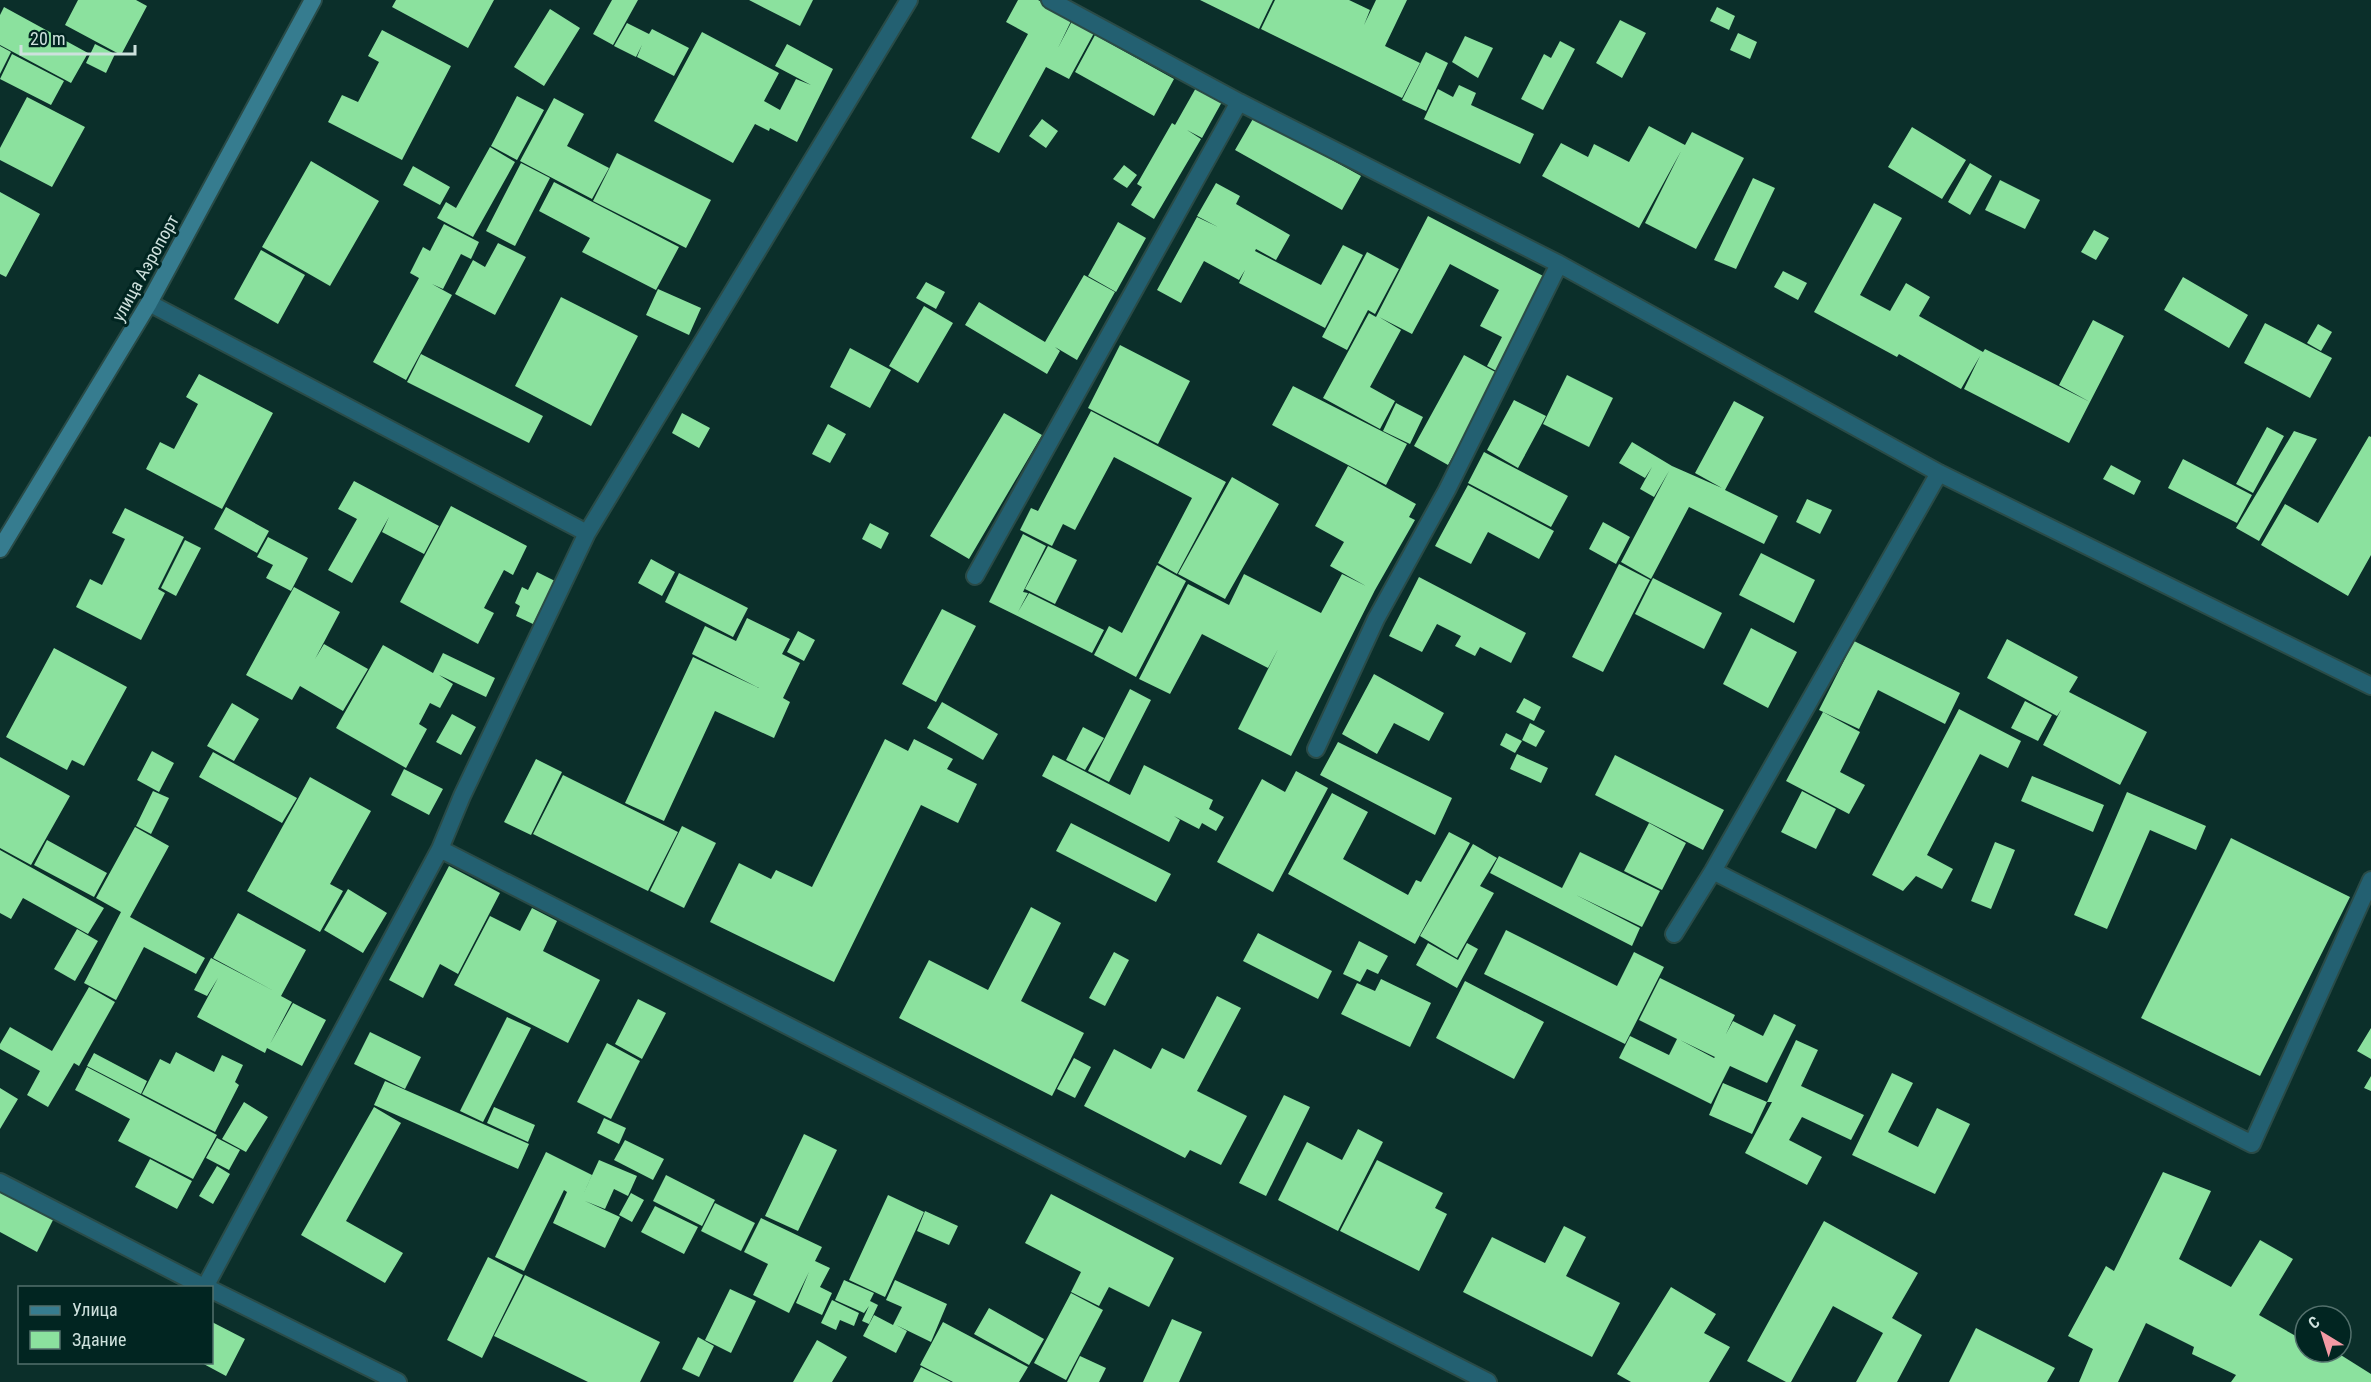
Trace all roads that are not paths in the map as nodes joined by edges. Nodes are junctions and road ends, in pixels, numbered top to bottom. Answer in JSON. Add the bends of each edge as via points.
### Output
{"nodes":[{"id":1,"x":313,"y":0,"type":"edge"},
{"id":2,"x":909,"y":0,"type":"edge"},
{"id":3,"x":1050,"y":0,"type":"edge"},
{"id":4,"x":1239,"y":102,"type":"junction"},
{"id":5,"x":1558,"y":264,"type":"junction"},
{"id":6,"x":149,"y":303,"type":"junction"},
{"id":7,"x":1939,"y":473,"type":"junction"},
{"id":8,"x":587,"y":533,"type":"junction"},
{"id":9,"x":0,"y":549,"type":"edge"},
{"id":10,"x":975,"y":576,"type":"dead end"},
{"id":11,"x":2371,"y":686,"type":"edge"},
{"id":12,"x":1316,"y":749,"type":"dead end"},
{"id":13,"x":440,"y":849,"type":"junction"},
{"id":14,"x":1713,"y":871,"type":"junction"},
{"id":15,"x":2371,"y":880,"type":"edge"},
{"id":16,"x":1674,"y":934,"type":"dead end"},
{"id":17,"x":0,"y":1182,"type":"edge"},
{"id":18,"x":204,"y":1286,"type":"edge"},
{"id":19,"x":207,"y":1286,"type":"edge"},
{"id":20,"x":213,"y":1290,"type":"edge"},
{"id":21,"x":398,"y":1382,"type":"edge"},
{"id":22,"x":1488,"y":1382,"type":"edge"}],
"edges":[{"from":1,"to":6,"type":"main road","name":"улица Аэропорт"},
{"from":2,"to":8,"type":"street"},
{"from":3,"to":4,"type":"street"},
{"from":4,"to":5,"type":"street"},
{"from":4,"to":10,"type":"street"},
{"from":5,"to":7,"type":"street"},
{"from":5,"to":12,"type":"street","via":[[1447,490],[1376,619]]},
{"from":6,"to":8,"type":"street"},
{"from":6,"to":9,"type":"main road","name":"улица Аэропорт"},
{"from":7,"to":11,"type":"street"},
{"from":7,"to":14,"type":"street"},
{"from":8,"to":13,"type":"street"},
{"from":13,"to":19,"type":"street"},
{"from":13,"to":22,"type":"street"},
{"from":14,"to":15,"type":"street","via":[[2252,1144]]},
{"from":14,"to":16,"type":"street"},
{"from":17,"to":18,"type":"street"},
{"from":20,"to":21,"type":"street"}]}
